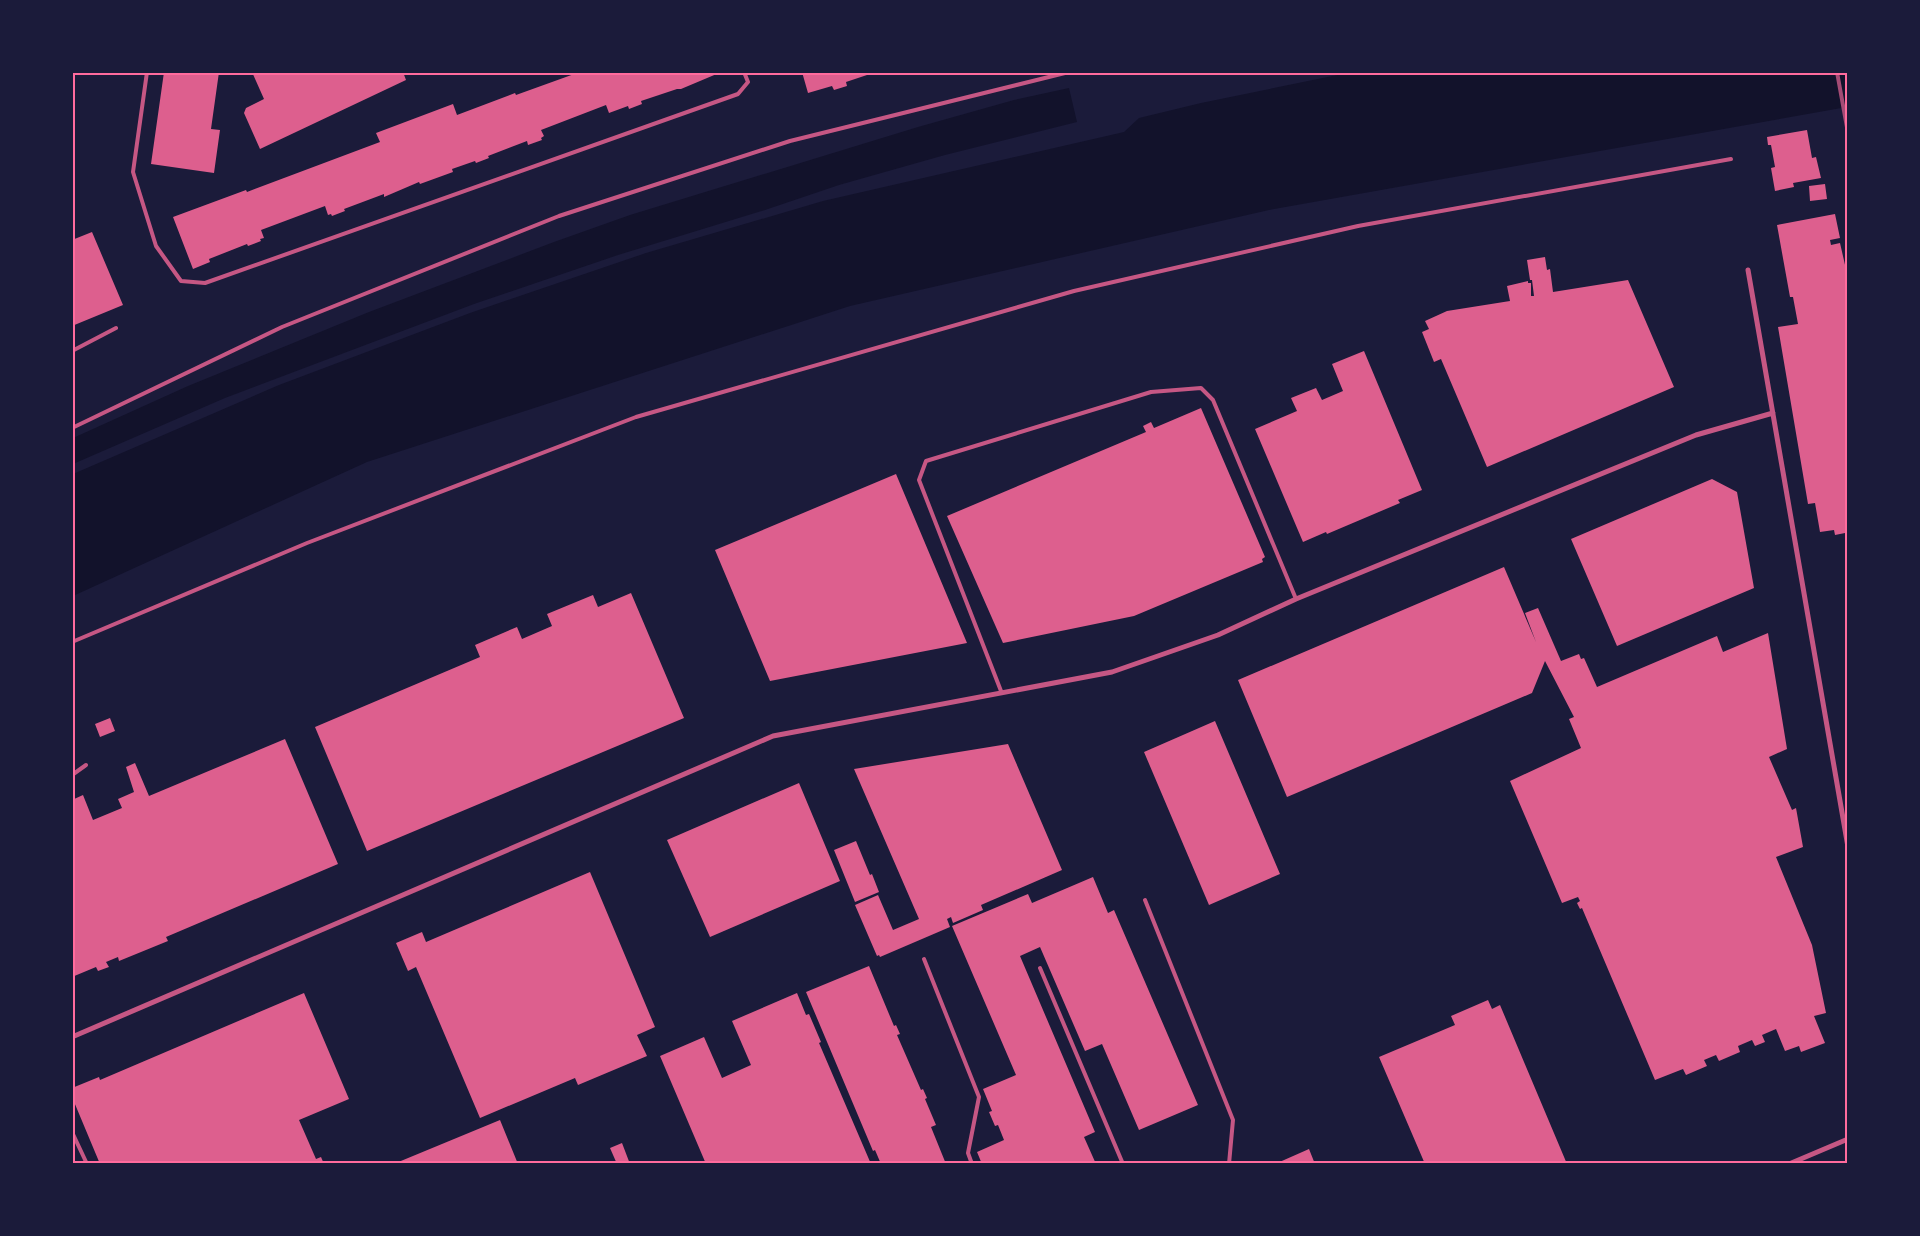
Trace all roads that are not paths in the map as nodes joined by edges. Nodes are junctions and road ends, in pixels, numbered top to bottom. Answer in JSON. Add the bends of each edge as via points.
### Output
{"nodes":[{"id":1,"x":147,"y":72,"type":"edge"},
{"id":2,"x":744,"y":72,"type":"edge"},
{"id":3,"x":1069,"y":72,"type":"edge"},
{"id":4,"x":1731,"y":159,"type":"dead end"},
{"id":5,"x":1748,"y":270,"type":"dead end"},
{"id":6,"x":116,"y":328,"type":"dead end"},
{"id":7,"x":72,"y":351,"type":"edge"},
{"id":8,"x":1773,"y":413,"type":"junction"},
{"id":9,"x":72,"y":428,"type":"edge"},
{"id":10,"x":1296,"y":599,"type":"junction"},
{"id":11,"x":72,"y":642,"type":"edge"},
{"id":12,"x":1001,"y":691,"type":"junction"},
{"id":13,"x":86,"y":765,"type":"dead end"},
{"id":14,"x":72,"y":775,"type":"edge"},
{"id":15,"x":1848,"y":848,"type":"edge"},
{"id":16,"x":1145,"y":900,"type":"dead end"},
{"id":17,"x":924,"y":959,"type":"dead end"},
{"id":18,"x":1040,"y":968,"type":"dead end"},
{"id":19,"x":72,"y":1037,"type":"edge"},
{"id":20,"x":72,"y":1132,"type":"edge"},
{"id":21,"x":1848,"y":1139,"type":"edge"},
{"id":22,"x":87,"y":1164,"type":"edge"},
{"id":23,"x":972,"y":1164,"type":"edge"},
{"id":24,"x":1123,"y":1164,"type":"edge"},
{"id":25,"x":1229,"y":1164,"type":"edge"},
{"id":26,"x":1789,"y":1164,"type":"edge"}],
"edges":[{"from":1,"to":2,"type":"lane","via":[[133,172],[156,246],[180,281],[205,283],[738,94],[748,82]]},
{"from":3,"to":9,"type":"lane","via":[[790,141],[558,216],[282,327]]},
{"from":4,"to":11,"type":"lane","via":[[1358,226],[1074,291],[636,417],[307,542]]},
{"from":5,"to":8,"type":"street"},
{"from":6,"to":7,"type":"lane"},
{"from":8,"to":10,"type":"street","via":[[1696,435]]},
{"from":8,"to":15,"type":"street"},
{"from":10,"to":12,"type":"street","via":[[1218,635],[1112,672]]},
{"from":10,"to":12,"type":"lane","via":[[1213,400],[1201,388],[1151,392],[935,458],[926,461],[919,480]]},
{"from":12,"to":19,"type":"street","via":[[774,736]]},
{"from":13,"to":14,"type":"lane"},
{"from":16,"to":25,"type":"lane","via":[[1233,1120]]},
{"from":17,"to":23,"type":"lane","via":[[979,1098],[968,1153]]},
{"from":18,"to":24,"type":"lane"},
{"from":20,"to":22,"type":"lane"},
{"from":21,"to":26,"type":"street"}]}
